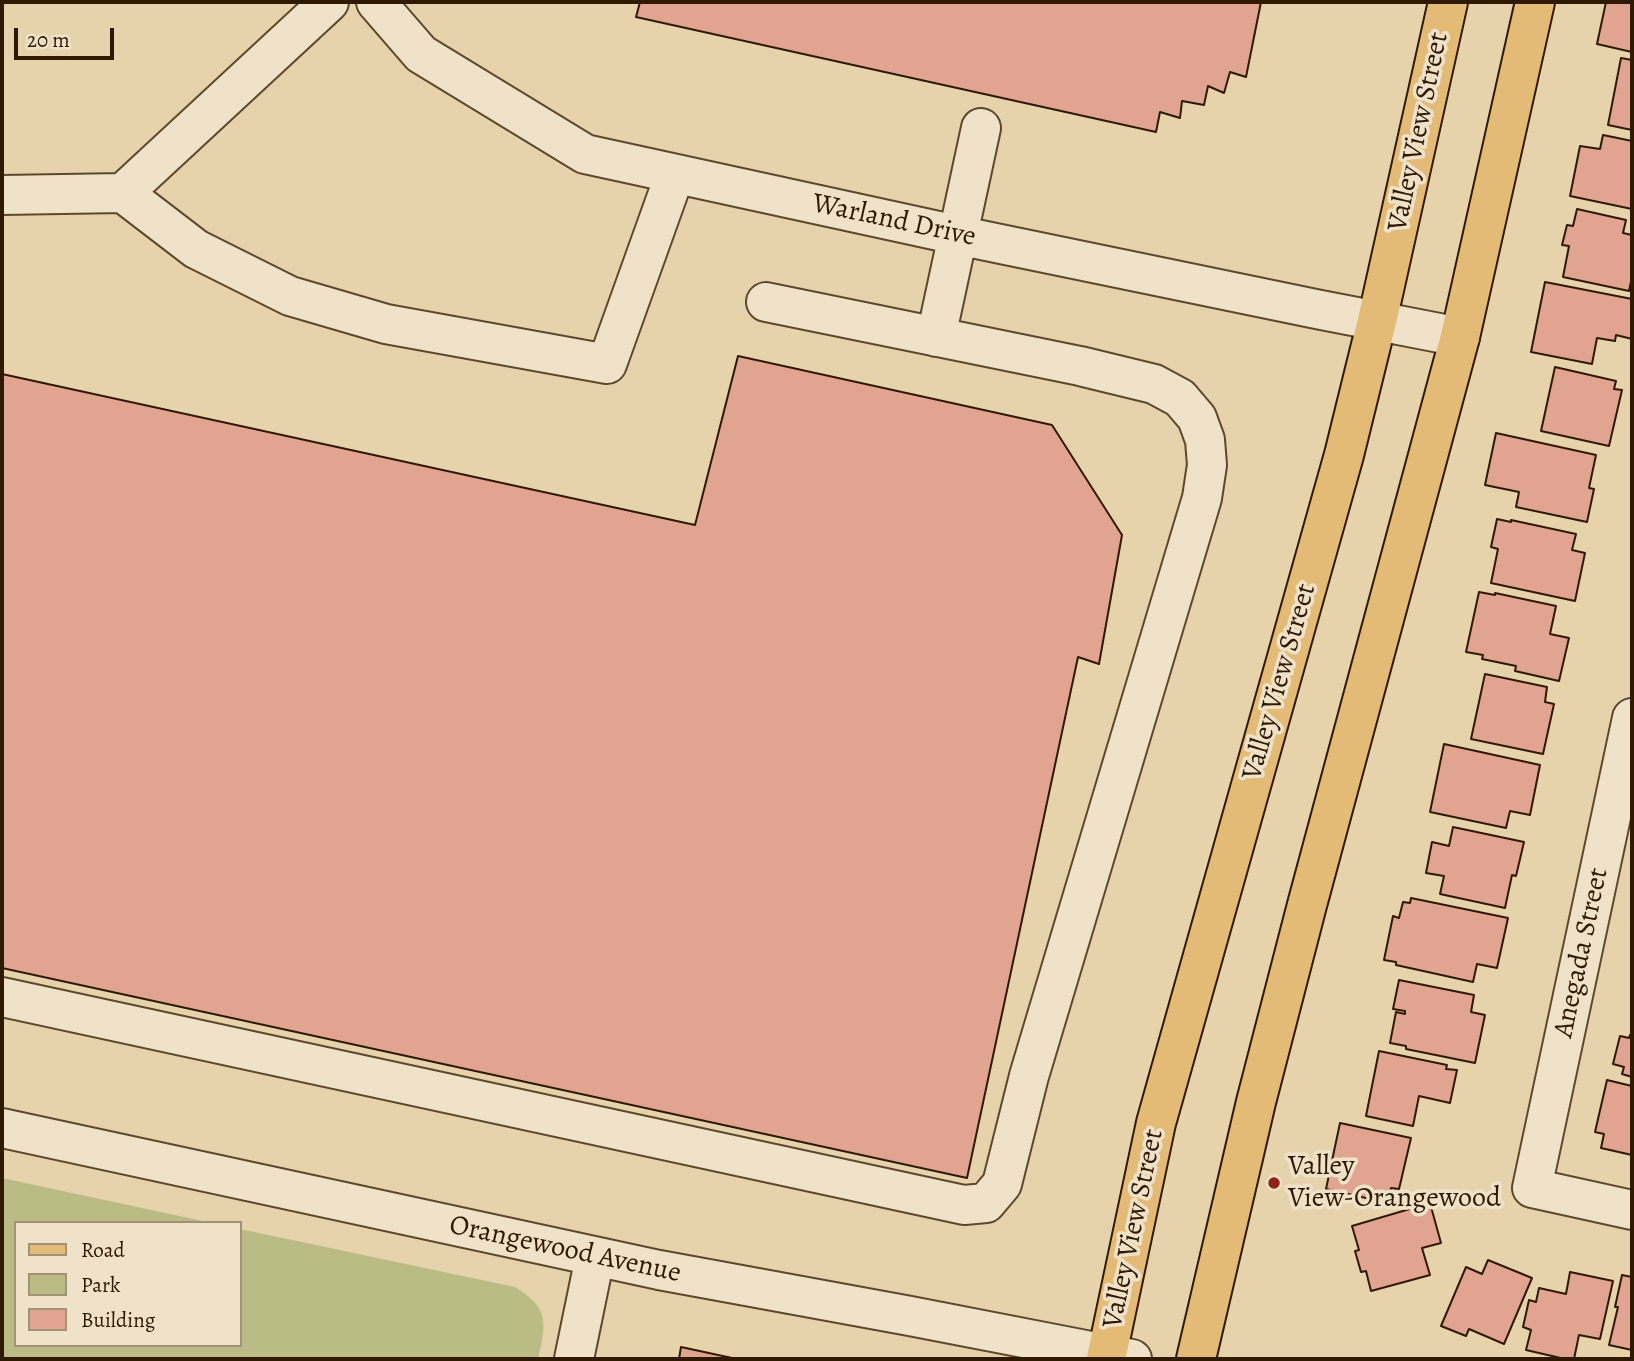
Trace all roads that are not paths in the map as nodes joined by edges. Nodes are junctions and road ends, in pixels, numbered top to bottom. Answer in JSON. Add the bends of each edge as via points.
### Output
{"nodes":[{"id":1,"x":329,"y":2,"type":"edge"},
{"id":2,"x":376,"y":2,"type":"edge"},
{"id":3,"x":1448,"y":2,"type":"edge"},
{"id":4,"x":1535,"y":2,"type":"edge"},
{"id":5,"x":981,"y":128,"type":"dead end"},
{"id":6,"x":675,"y":174,"type":"junction"},
{"id":7,"x":123,"y":193,"type":"junction"},
{"id":8,"x":2,"y":195,"type":"edge"},
{"id":9,"x":957,"y":235,"type":"junction"},
{"id":10,"x":766,"y":302,"type":"dead end"},
{"id":11,"x":1377,"y":321,"type":"junction"},
{"id":12,"x":936,"y":337,"type":"junction"},
{"id":13,"x":1460,"y":337,"type":"junction"},
{"id":14,"x":1632,"y":718,"type":"edge"},
{"id":15,"x":2,"y":997,"type":"edge"},
{"id":16,"x":2,"y":1128,"type":"edge"},
{"id":17,"x":1632,"y":1210,"type":"edge"},
{"id":18,"x":595,"y":1257,"type":"junction"},
{"id":19,"x":1115,"y":1358,"type":"edge"},
{"id":20,"x":574,"y":1359,"type":"edge"},
{"id":21,"x":1196,"y":1359,"type":"edge"}],
"edges":[{"from":1,"to":7,"type":"street"},
{"from":2,"to":6,"type":"street","name":"Warland Drive","via":[[421,54],[585,154]]},
{"from":3,"to":11,"type":"main road","name":"Valley View Street"},
{"from":4,"to":13,"type":"main road"},
{"from":5,"to":9,"type":"street"},
{"from":6,"to":7,"type":"street","via":[[607,364],[386,324],[290,296],[196,249]]},
{"from":6,"to":9,"type":"street","name":"Warland Drive"},
{"from":7,"to":8,"type":"street"},
{"from":9,"to":11,"type":"street","name":"Warland Drive"},
{"from":9,"to":12,"type":"street"},
{"from":10,"to":12,"type":"street"},
{"from":11,"to":13,"type":"street","name":"Warland Drive"},
{"from":11,"to":19,"type":"main road","name":"Valley View Street","via":[[1314,564],[1156,1123]]},
{"from":12,"to":15,"type":"street","via":[[1154,384],[1180,398],[1197,418],[1207,465],[1202,498],[1029,1076],[1002,1184],[986,1203],[964,1205]]},
{"from":13,"to":21,"type":"main road","via":[[1256,1101]]},
{"from":14,"to":17,"type":"street","name":"Anegada Street","via":[[1532,1188]]},
{"from":16,"to":18,"type":"street","name":"Orangewood Avenue"},
{"from":18,"to":19,"type":"street","name":"Orangewood Avenue"},
{"from":18,"to":20,"type":"street"}]}
